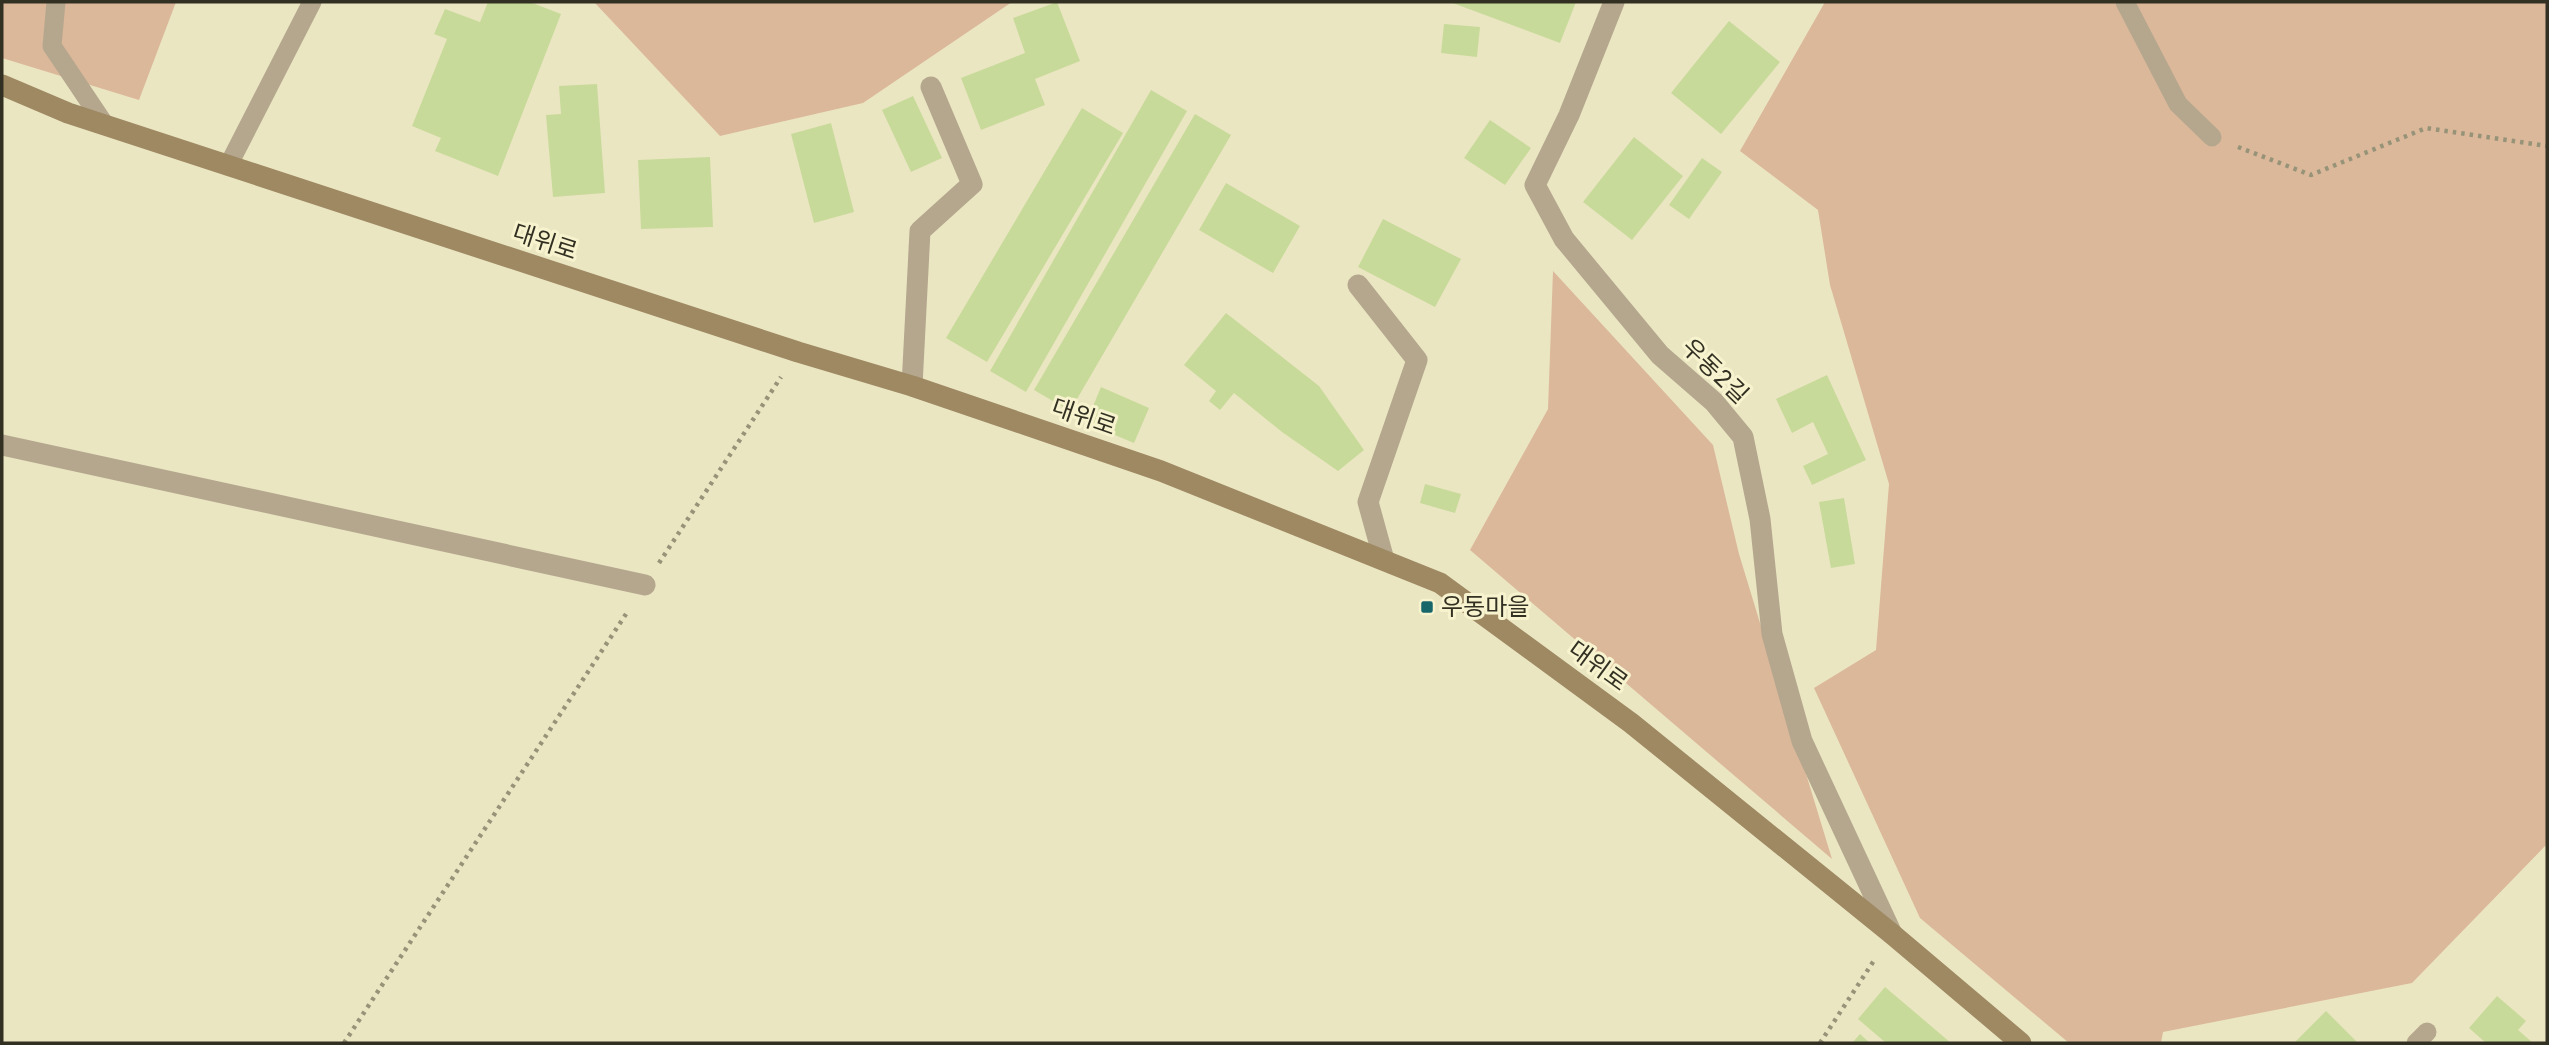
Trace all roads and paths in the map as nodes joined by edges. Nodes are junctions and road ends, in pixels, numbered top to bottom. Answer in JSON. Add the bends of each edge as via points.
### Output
{"nodes":[{"id":1,"x":56,"y":2,"type":"edge"},
{"id":2,"x":312,"y":2,"type":"edge"},
{"id":3,"x":1614,"y":2,"type":"edge"},
{"id":4,"x":2125,"y":2,"type":"edge"},
{"id":5,"x":2,"y":85,"type":"edge"},
{"id":6,"x":931,"y":88,"type":"dead end"},
{"id":7,"x":105,"y":125,"type":"junction"},
{"id":8,"x":2212,"y":136,"type":"joint"},
{"id":9,"x":2547,"y":146,"type":"edge"},
{"id":10,"x":228,"y":166,"type":"junction"},
{"id":11,"x":1358,"y":285,"type":"dead end"},
{"id":12,"x":798,"y":352,"type":"junction"},
{"id":13,"x":912,"y":386,"type":"junction"},
{"id":14,"x":2,"y":444,"type":"edge"},
{"id":15,"x":1384,"y":560,"type":"junction"},
{"id":16,"x":645,"y":585,"type":"junction"},
{"id":17,"x":1892,"y":934,"type":"junction"},
{"id":18,"x":344,"y":1043,"type":"edge"},
{"id":19,"x":1820,"y":1043,"type":"edge"},
{"id":20,"x":2021,"y":1043,"type":"edge"}],
"edges":[{"from":1,"to":7,"type":"lane","via":[[52,46]]},
{"from":2,"to":10,"type":"lane"},
{"from":3,"to":17,"type":"street","name":"우동2길","via":[[1535,185],[1564,239],[1660,355],[1714,402],[1743,437],[1760,519],[1772,634],[1802,741]]},
{"from":4,"to":8,"type":"lane","via":[[2178,103]]},
{"from":5,"to":7,"type":"main road","name":"대위로"},
{"from":6,"to":13,"type":"street","via":[[972,184],[919,231]]},
{"from":7,"to":10,"type":"main road","name":"대위로"},
{"from":8,"to":9,"type":"path","via":[[2311,175],[2426,128]]},
{"from":10,"to":12,"type":"main road","name":"대위로"},
{"from":11,"to":15,"type":"street","via":[[1417,360],[1368,502]]},
{"from":12,"to":13,"type":"main road","name":"대위로"},
{"from":12,"to":16,"type":"path"},
{"from":13,"to":15,"type":"main road","name":"대위로","via":[[1161,471]]},
{"from":14,"to":16,"type":"street"},
{"from":15,"to":17,"type":"main road","name":"대위로","via":[[1440,583],[1631,723]]},
{"from":16,"to":18,"type":"path"},
{"from":17,"to":19,"type":"path"},
{"from":17,"to":20,"type":"main road","name":"대위로"}]}
